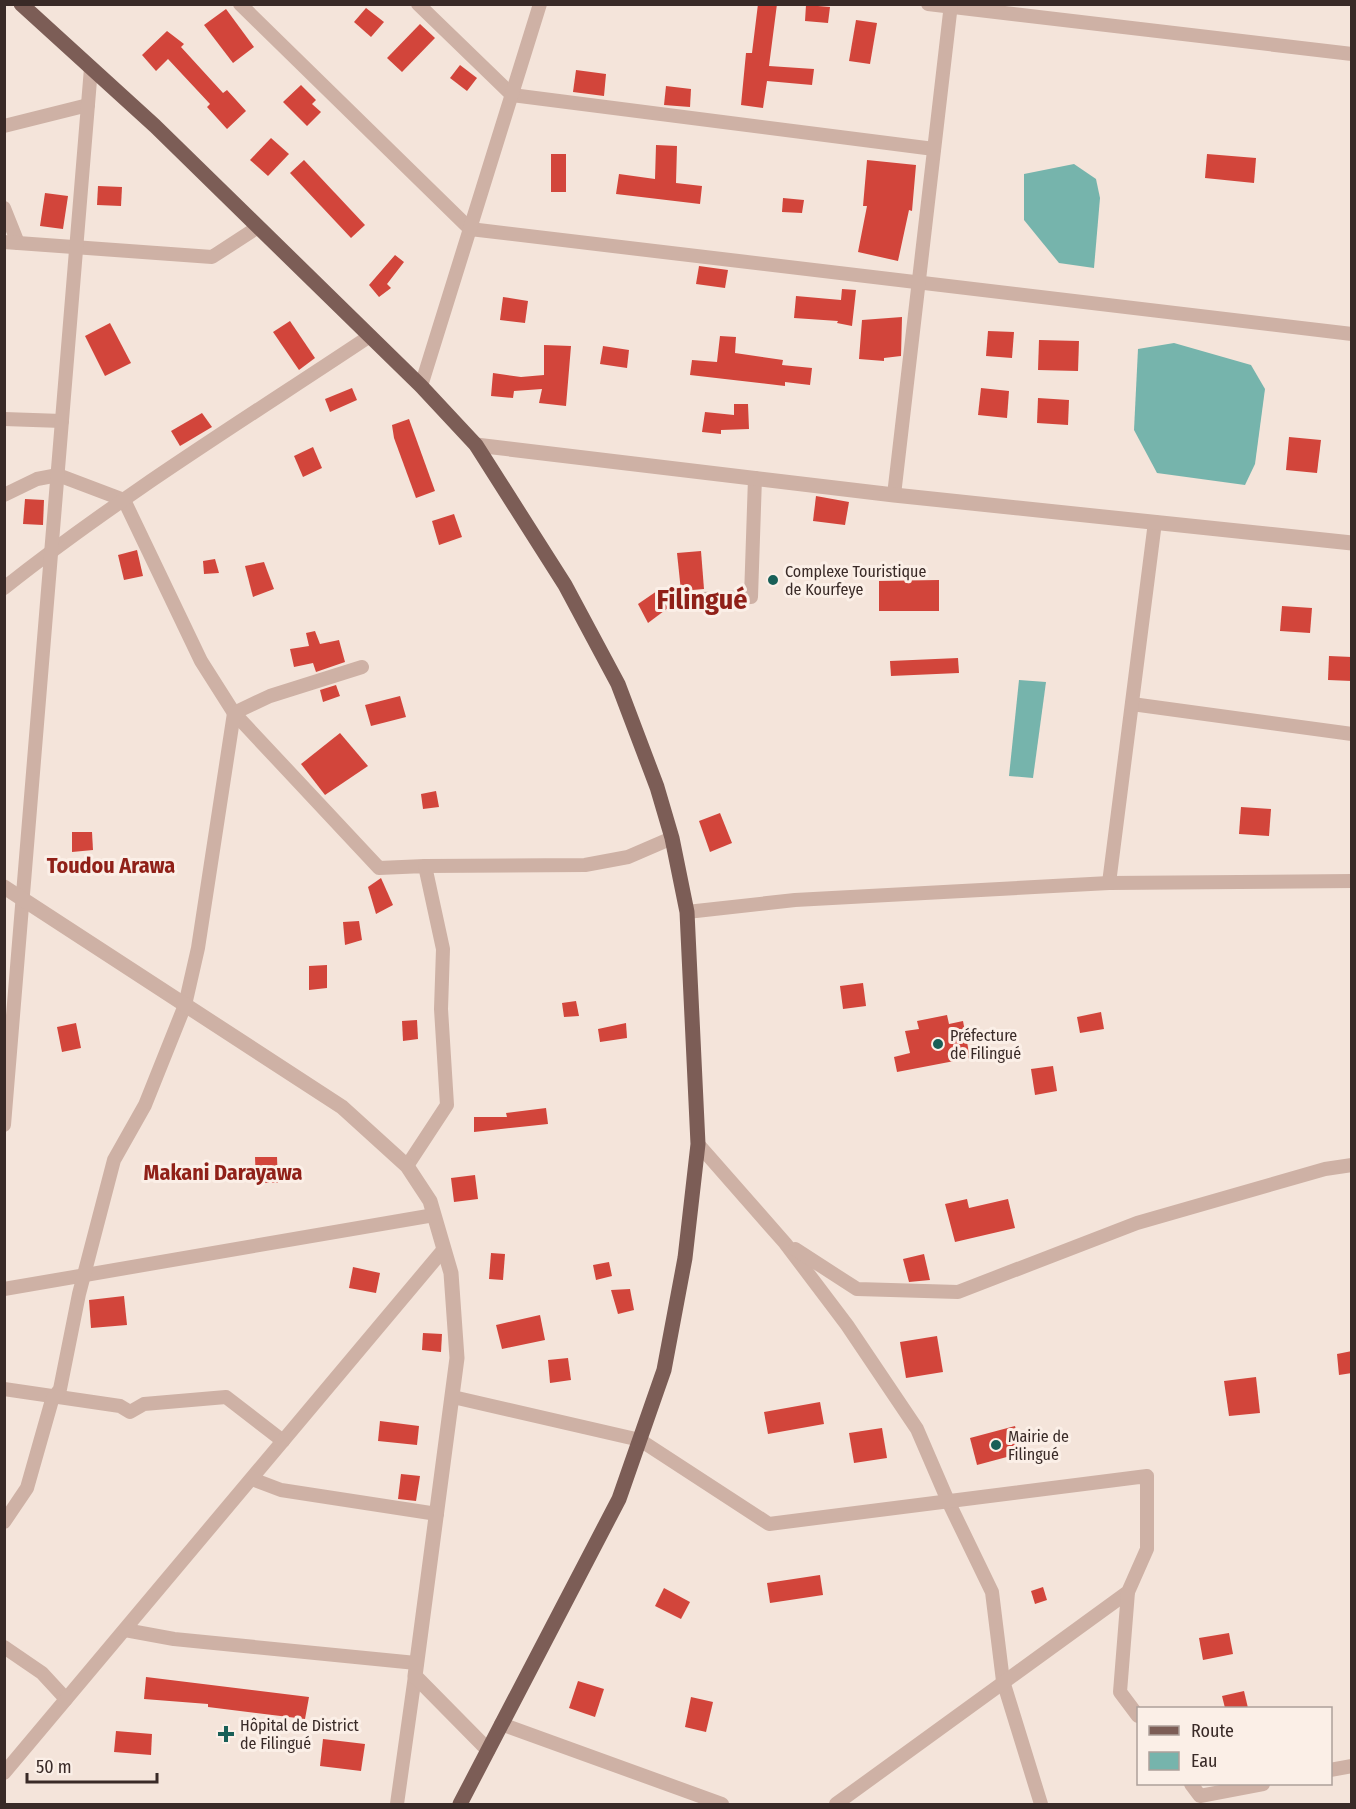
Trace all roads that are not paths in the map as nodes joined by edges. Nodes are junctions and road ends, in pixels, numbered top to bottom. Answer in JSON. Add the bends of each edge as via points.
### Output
{"nodes":[{"id":1,"x":21,"y":4,"type":"edge"},
{"id":2,"x":240,"y":4,"type":"edge"},
{"id":3,"x":418,"y":4,"type":"edge"},
{"id":4,"x":540,"y":4,"type":"edge"},
{"id":5,"x":928,"y":4,"type":"edge"},
{"id":6,"x":951,"y":6,"type":"edge"},
{"id":7,"x":1352,"y":54,"type":"edge"},
{"id":8,"x":91,"y":68,"type":"junction"},
{"id":9,"x":512,"y":95,"type":"junction"},
{"id":10,"x":88,"y":105,"type":"junction"},
{"id":11,"x":4,"y":126,"type":"edge"},
{"id":12,"x":934,"y":149,"type":"junction"},
{"id":13,"x":4,"y":208,"type":"edge"},
{"id":14,"x":258,"y":227,"type":"junction"},
{"id":15,"x":470,"y":229,"type":"junction"},
{"id":16,"x":11,"y":242,"type":"edge"},
{"id":17,"x":76,"y":246,"type":"junction"},
{"id":18,"x":919,"y":284,"type":"junction"},
{"id":19,"x":1352,"y":334,"type":"edge"},
{"id":20,"x":370,"y":336,"type":"junction"},
{"id":21,"x":421,"y":386,"type":"junction"},
{"id":22,"x":4,"y":419,"type":"edge"},
{"id":23,"x":62,"y":421,"type":"junction"},
{"id":24,"x":476,"y":445,"type":"junction"},
{"id":25,"x":58,"y":475,"type":"junction"},
{"id":26,"x":755,"y":478,"type":"junction"},
{"id":27,"x":4,"y":495,"type":"edge"},
{"id":28,"x":894,"y":495,"type":"junction"},
{"id":29,"x":124,"y":500,"type":"junction"},
{"id":30,"x":1155,"y":522,"type":"junction"},
{"id":31,"x":1352,"y":543,"type":"edge"},
{"id":32,"x":51,"y":550,"type":"junction"},
{"id":33,"x":4,"y":588,"type":"edge"},
{"id":34,"x":702,"y":599,"type":"dead end"},
{"id":35,"x":362,"y":667,"type":"dead end"},
{"id":36,"x":1131,"y":704,"type":"junction"},
{"id":37,"x":234,"y":713,"type":"junction"},
{"id":38,"x":1352,"y":734,"type":"edge"},
{"id":39,"x":672,"y":838,"type":"junction"},
{"id":40,"x":425,"y":866,"type":"junction"},
{"id":41,"x":1352,"y":881,"type":"edge"},
{"id":42,"x":1109,"y":883,"type":"junction"},
{"id":43,"x":4,"y":887,"type":"edge"},
{"id":44,"x":23,"y":899,"type":"junction"},
{"id":45,"x":687,"y":912,"type":"junction"},
{"id":46,"x":185,"y":1005,"type":"junction"},
{"id":47,"x":4,"y":1125,"type":"edge"},
{"id":48,"x":698,"y":1144,"type":"junction"},
{"id":49,"x":1352,"y":1165,"type":"edge"},
{"id":50,"x":407,"y":1167,"type":"junction"},
{"id":51,"x":434,"y":1215,"type":"junction"},
{"id":52,"x":785,"y":1243,"type":"junction"},
{"id":53,"x":444,"y":1249,"type":"junction"},
{"id":54,"x":86,"y":1274,"type":"junction"},
{"id":55,"x":4,"y":1289,"type":"edge"},
{"id":56,"x":4,"y":1389,"type":"edge"},
{"id":57,"x":56,"y":1395,"type":"junction"},
{"id":58,"x":453,"y":1397,"type":"junction"},
{"id":59,"x":640,"y":1440,"type":"junction"},
{"id":60,"x":283,"y":1441,"type":"junction"},
{"id":61,"x":252,"y":1479,"type":"junction"},
{"id":62,"x":948,"y":1502,"type":"junction"},
{"id":63,"x":436,"y":1514,"type":"junction"},
{"id":64,"x":4,"y":1522,"type":"edge"},
{"id":65,"x":1128,"y":1593,"type":"junction"},
{"id":66,"x":125,"y":1630,"type":"junction"},
{"id":67,"x":4,"y":1647,"type":"edge"},
{"id":68,"x":415,"y":1670,"type":"junction"},
{"id":69,"x":1003,"y":1681,"type":"junction"},
{"id":70,"x":66,"y":1699,"type":"junction"},
{"id":71,"x":1137,"y":1715,"type":"edge"},
{"id":72,"x":501,"y":1724,"type":"junction"},
{"id":73,"x":488,"y":1750,"type":"junction"},
{"id":74,"x":1352,"y":1766,"type":"edge"},
{"id":75,"x":1332,"y":1770,"type":"edge"},
{"id":76,"x":4,"y":1773,"type":"edge"},
{"id":77,"x":1192,"y":1785,"type":"edge"},
{"id":78,"x":1258,"y":1785,"type":"edge"},
{"id":79,"x":398,"y":1804,"type":"edge"},
{"id":80,"x":460,"y":1804,"type":"edge"},
{"id":81,"x":722,"y":1804,"type":"edge"},
{"id":82,"x":836,"y":1804,"type":"edge"},
{"id":83,"x":1041,"y":1804,"type":"edge"}],
"edges":[{"from":1,"to":8,"type":"main road"},
{"from":2,"to":15,"type":"street"},
{"from":3,"to":9,"type":"street"},
{"from":4,"to":9,"type":"street"},
{"from":5,"to":6,"type":"street"},
{"from":6,"to":7,"type":"street"},
{"from":6,"to":12,"type":"street"},
{"from":8,"to":10,"type":"street"},
{"from":8,"to":14,"type":"main road"},
{"from":9,"to":12,"type":"street"},
{"from":9,"to":15,"type":"street"},
{"from":10,"to":11,"type":"street"},
{"from":10,"to":17,"type":"street"},
{"from":12,"to":18,"type":"street"},
{"from":13,"to":16,"type":"street"},
{"from":14,"to":17,"type":"street","via":[[212,257]]},
{"from":14,"to":20,"type":"main road"},
{"from":15,"to":18,"type":"street"},
{"from":15,"to":21,"type":"street"},
{"from":16,"to":17,"type":"street"},
{"from":17,"to":23,"type":"street"},
{"from":18,"to":19,"type":"street"},
{"from":18,"to":28,"type":"street"},
{"from":20,"to":21,"type":"main road"},
{"from":20,"to":29,"type":"street"},
{"from":21,"to":24,"type":"main road"},
{"from":22,"to":23,"type":"street"},
{"from":23,"to":25,"type":"street"},
{"from":24,"to":26,"type":"street"},
{"from":24,"to":39,"type":"main road","via":[[566,585],[618,684]]},
{"from":25,"to":27,"type":"street","via":[[37,479]]},
{"from":25,"to":29,"type":"street"},
{"from":25,"to":32,"type":"street"},
{"from":26,"to":28,"type":"street"},
{"from":26,"to":34,"type":"street","via":[[751,597]]},
{"from":28,"to":30,"type":"street"},
{"from":29,"to":32,"type":"street"},
{"from":29,"to":37,"type":"street","via":[[201,661]]},
{"from":30,"to":31,"type":"street"},
{"from":30,"to":36,"type":"street"},
{"from":32,"to":33,"type":"street"},
{"from":32,"to":44,"type":"street"},
{"from":35,"to":37,"type":"street","via":[[270,696]]},
{"from":36,"to":38,"type":"street"},
{"from":36,"to":42,"type":"street"},
{"from":37,"to":40,"type":"street","via":[[379,868]]},
{"from":37,"to":46,"type":"street","via":[[198,948]]},
{"from":39,"to":40,"type":"street","via":[[628,857],[585,865]]},
{"from":39,"to":45,"type":"main road"},
{"from":40,"to":50,"type":"street","via":[[443,949],[441,1009],[447,1105]]},
{"from":41,"to":42,"type":"street"},
{"from":42,"to":45,"type":"street","via":[[795,900]]},
{"from":43,"to":44,"type":"street"},
{"from":44,"to":46,"type":"street"},
{"from":44,"to":47,"type":"street"},
{"from":45,"to":48,"type":"main road"},
{"from":46,"to":50,"type":"street","via":[[342,1107]]},
{"from":46,"to":54,"type":"street","via":[[145,1105],[114,1160]]},
{"from":48,"to":52,"type":"street"},
{"from":48,"to":59,"type":"main road","via":[[685,1258],[664,1370]]},
{"from":49,"to":52,"type":"street","via":[[1325,1169],[1137,1223],[958,1292],[857,1289]]},
{"from":50,"to":51,"type":"street","via":[[430,1201]]},
{"from":51,"to":53,"type":"street"},
{"from":51,"to":54,"type":"street"},
{"from":52,"to":62,"type":"street","via":[[918,1429]]},
{"from":53,"to":58,"type":"street","via":[[451,1273],[457,1358]]},
{"from":53,"to":60,"type":"street"},
{"from":54,"to":55,"type":"street"},
{"from":54,"to":57,"type":"street"},
{"from":56,"to":57,"type":"street"},
{"from":57,"to":60,"type":"street","via":[[120,1406],[130,1412],[144,1404],[226,1397]]},
{"from":57,"to":64,"type":"street","via":[[27,1488]]},
{"from":58,"to":59,"type":"street"},
{"from":58,"to":63,"type":"street"},
{"from":59,"to":62,"type":"street","via":[[769,1524]]},
{"from":59,"to":72,"type":"main road","via":[[619,1499]]},
{"from":60,"to":61,"type":"street"},
{"from":61,"to":63,"type":"street","via":[[281,1490]]},
{"from":61,"to":66,"type":"street"},
{"from":62,"to":65,"type":"street","via":[[1147,1476],[1147,1549]]},
{"from":62,"to":69,"type":"street","via":[[992,1593]]},
{"from":63,"to":68,"type":"street"},
{"from":65,"to":69,"type":"street"},
{"from":65,"to":71,"type":"street","via":[[1120,1692]]},
{"from":66,"to":68,"type":"street"},
{"from":66,"to":70,"type":"street"},
{"from":67,"to":70,"type":"street","via":[[42,1672]]},
{"from":68,"to":73,"type":"street"},
{"from":68,"to":79,"type":"street"},
{"from":69,"to":82,"type":"street"},
{"from":69,"to":83,"type":"street"},
{"from":70,"to":76,"type":"street"},
{"from":72,"to":73,"type":"main road"},
{"from":72,"to":81,"type":"street"},
{"from":73,"to":80,"type":"main road"},
{"from":74,"to":75,"type":"street"},
{"from":77,"to":78,"type":"street","via":[[1200,1796]]}]}
